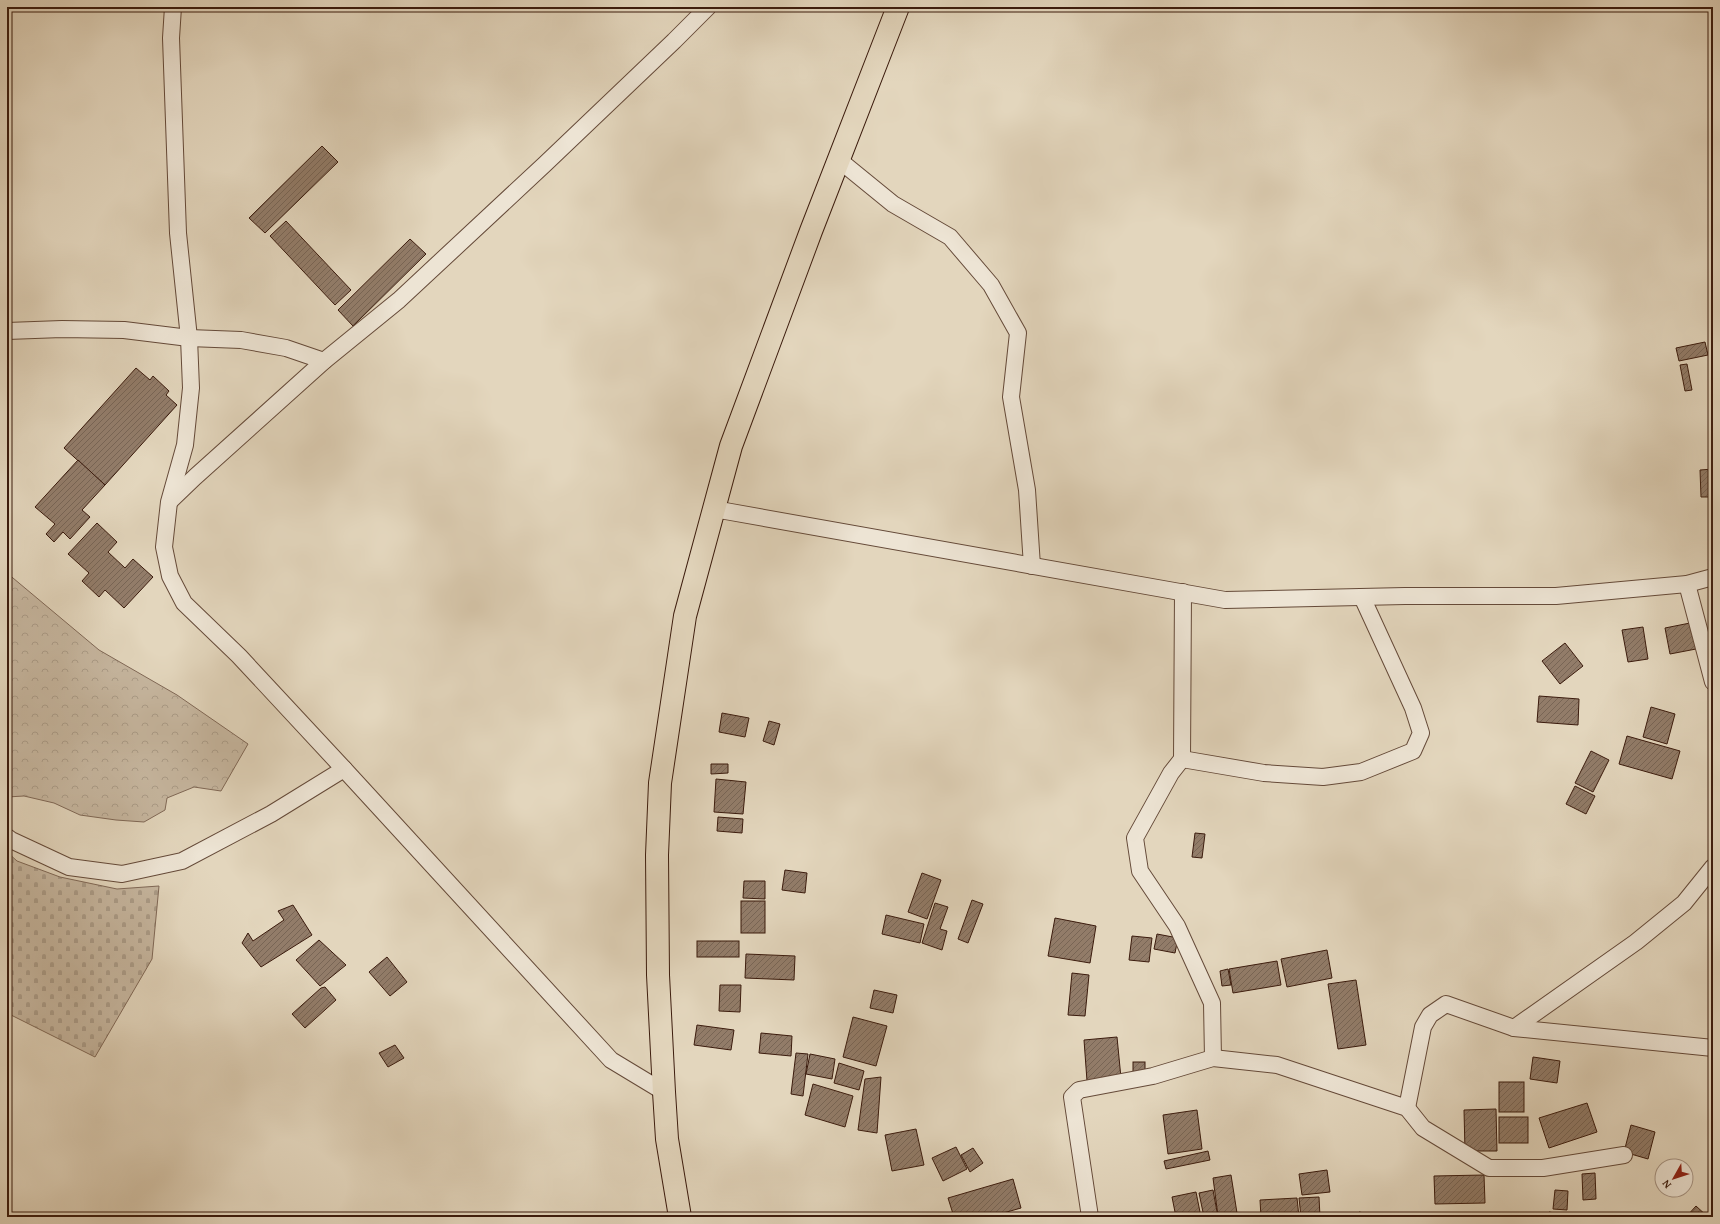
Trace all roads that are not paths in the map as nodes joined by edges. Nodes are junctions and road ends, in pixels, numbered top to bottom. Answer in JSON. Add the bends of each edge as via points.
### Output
{"nodes":[{"id":1,"x":173,"y":7,"type":"edge"},
{"id":2,"x":708,"y":7,"type":"edge"},
{"id":3,"x":898,"y":7,"type":"edge"},
{"id":4,"x":839,"y":160,"type":"junction"},
{"id":5,"x":7,"y":332,"type":"edge"},
{"id":6,"x":189,"y":338,"type":"junction"},
{"id":7,"x":324,"y":361,"type":"junction"},
{"id":8,"x":169,"y":502,"type":"junction"},
{"id":9,"x":714,"y":509,"type":"junction"},
{"id":10,"x":1032,"y":566,"type":"junction"},
{"id":11,"x":1713,"y":577,"type":"edge"},
{"id":12,"x":1687,"y":584,"type":"junction"},
{"id":13,"x":1183,"y":592,"type":"junction"},
{"id":14,"x":1362,"y":597,"type":"junction"},
{"id":15,"x":1713,"y":682,"type":"edge"},
{"id":16,"x":1182,"y":759,"type":"junction"},
{"id":17,"x":344,"y":769,"type":"junction"},
{"id":18,"x":7,"y":837,"type":"edge"},
{"id":19,"x":1713,"y":866,"type":"edge"},
{"id":20,"x":1514,"y":1028,"type":"junction"},
{"id":21,"x":1713,"y":1048,"type":"edge"},
{"id":22,"x":1213,"y":1058,"type":"junction"},
{"id":23,"x":664,"y":1092,"type":"junction"},
{"id":24,"x":1407,"y":1108,"type":"junction"},
{"id":25,"x":1624,"y":1155,"type":"dead end"},
{"id":26,"x":680,"y":1217,"type":"edge"},
{"id":27,"x":1090,"y":1217,"type":"edge"}],
"edges":[{"from":1,"to":6,"type":"street","via":[[171,38],[178,233]]},
{"from":2,"to":7,"type":"street","via":[[399,300]]},
{"from":3,"to":4,"type":"highway"},
{"from":4,"to":9,"type":"highway","via":[[731,446]]},
{"from":4,"to":10,"type":"street","via":[[893,204],[950,237],[991,285],[1018,333],[1011,397],[1027,490]]},
{"from":5,"to":6,"type":"street","via":[[62,329],[124,330]]},
{"from":6,"to":7,"type":"street","via":[[241,340],[286,348]]},
{"from":6,"to":8,"type":"street","via":[[191,388],[185,445]]},
{"from":7,"to":8,"type":"street"},
{"from":8,"to":17,"type":"street","via":[[164,547],[170,576],[184,603],[240,656]]},
{"from":9,"to":10,"type":"street"},
{"from":9,"to":23,"type":"highway","via":[[685,616],[660,783],[657,855],[658,975]]},
{"from":10,"to":13,"type":"street"},
{"from":11,"to":12,"type":"street"},
{"from":12,"to":14,"type":"street","via":[[1556,596]]},
{"from":12,"to":15,"type":"street"},
{"from":13,"to":14,"type":"street","via":[[1225,600]]},
{"from":13,"to":16,"type":"street"},
{"from":14,"to":16,"type":"street","via":[[1414,708],[1421,733],[1413,751],[1361,772],[1323,777],[1264,773]]},
{"from":16,"to":22,"type":"street","via":[[1171,773],[1135,838],[1140,871],[1177,926],[1212,1003]]},
{"from":17,"to":18,"type":"street","via":[[271,814],[182,862],[122,874],[69,867]]},
{"from":17,"to":23,"type":"street","via":[[610,1060]]},
{"from":19,"to":20,"type":"street","via":[[1684,903],[1636,942]]},
{"from":20,"to":21,"type":"street"},
{"from":20,"to":24,"type":"street","via":[[1446,1004],[1430,1015],[1424,1027]]},
{"from":22,"to":24,"type":"street","via":[[1277,1065]]},
{"from":22,"to":27,"type":"street","via":[[1153,1076],[1079,1090],[1072,1097]]},
{"from":23,"to":26,"type":"highway","via":[[667,1139]]},
{"from":24,"to":25,"type":"street","via":[[1423,1128],[1489,1168],[1543,1168]]}]}
